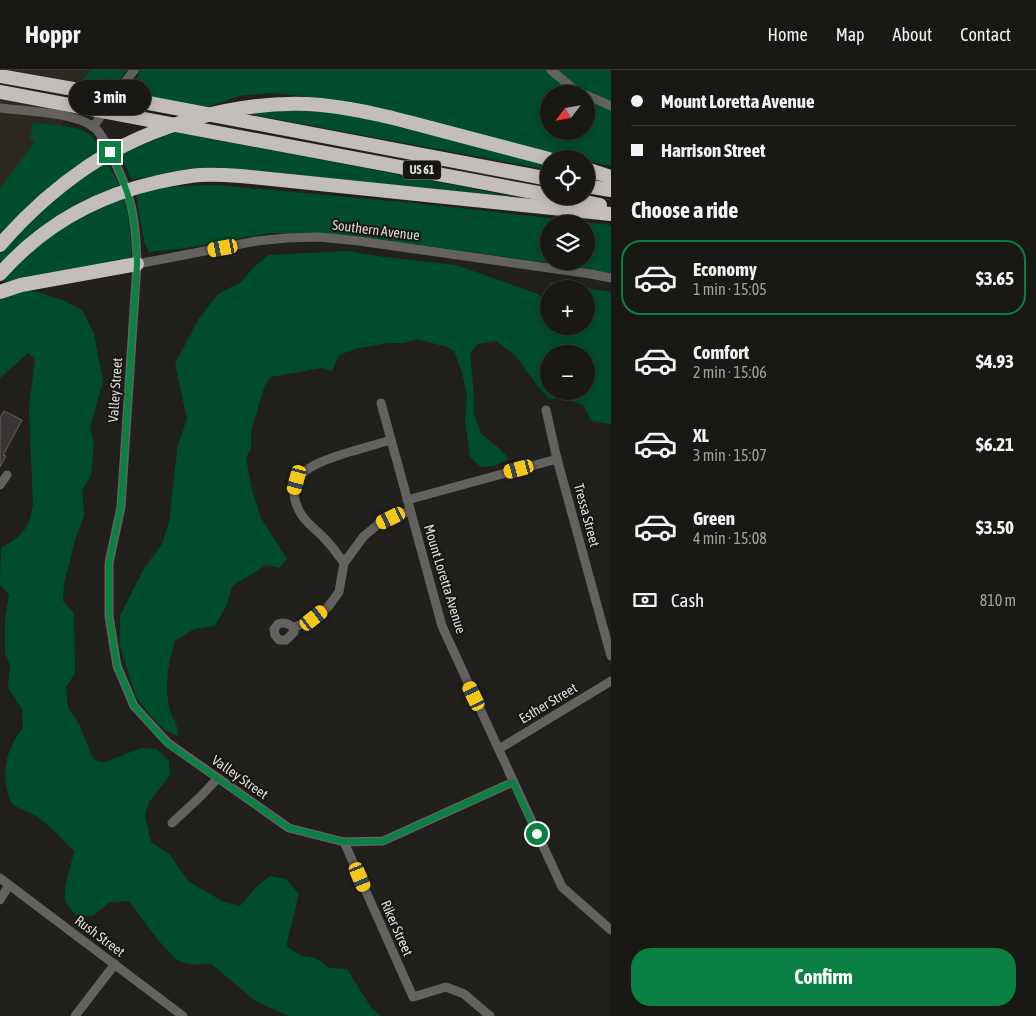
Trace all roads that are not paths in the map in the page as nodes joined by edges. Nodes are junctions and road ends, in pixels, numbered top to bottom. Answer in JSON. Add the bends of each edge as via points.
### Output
{"nodes":[{"id":1,"x":134,"y":70,"type":"edge"},
{"id":2,"x":551,"y":70,"type":"edge"},
{"id":3,"x":0,"y":76,"type":"edge"},
{"id":4,"x":569,"y":85,"type":"edge"},
{"id":5,"x":0,"y":92,"type":"edge"},
{"id":6,"x":595,"y":100,"type":"edge"},
{"id":7,"x":611,"y":106,"type":"edge"},
{"id":8,"x":0,"y":108,"type":"edge"},
{"id":9,"x":93,"y":127,"type":"junction"},
{"id":10,"x":540,"y":157,"type":"edge"},
{"id":11,"x":595,"y":172,"type":"edge"},
{"id":12,"x":540,"y":176,"type":"edge"},
{"id":13,"x":611,"y":177,"type":"edge"},
{"id":14,"x":595,"y":187,"type":"edge"},
{"id":15,"x":611,"y":190,"type":"edge"},
{"id":16,"x":540,"y":193,"type":"edge"},
{"id":17,"x":595,"y":204,"type":"edge"},
{"id":18,"x":611,"y":207,"type":"edge"},
{"id":19,"x":611,"y":214,"type":"edge"},
{"id":20,"x":0,"y":245,"type":"edge"},
{"id":21,"x":137,"y":264,"type":"junction"},
{"id":22,"x":0,"y":274,"type":"edge"},
{"id":23,"x":611,"y":278,"type":"edge"},
{"id":24,"x":0,"y":292,"type":"edge"},
{"id":25,"x":381,"y":403,"type":"dead end"},
{"id":26,"x":546,"y":410,"type":"dead end"},
{"id":27,"x":391,"y":440,"type":"junction"},
{"id":28,"x":557,"y":458,"type":"junction"},
{"id":29,"x":7,"y":475,"type":"dead end"},
{"id":30,"x":0,"y":485,"type":"edge"},
{"id":31,"x":407,"y":500,"type":"junction"},
{"id":32,"x":410,"y":511,"type":"junction"},
{"id":33,"x":344,"y":563,"type":"junction"},
{"id":34,"x":293,"y":628,"type":"dead end"},
{"id":35,"x":611,"y":656,"type":"edge"},
{"id":36,"x":611,"y":681,"type":"edge"},
{"id":37,"x":499,"y":749,"type":"junction"},
{"id":38,"x":218,"y":778,"type":"junction"},
{"id":39,"x":513,"y":782,"type":"junction"},
{"id":40,"x":172,"y":823,"type":"dead end"},
{"id":41,"x":344,"y":842,"type":"junction"},
{"id":42,"x":0,"y":878,"type":"edge"},
{"id":43,"x":9,"y":885,"type":"junction"},
{"id":44,"x":0,"y":900,"type":"edge"},
{"id":45,"x":611,"y":930,"type":"edge"},
{"id":46,"x":115,"y":964,"type":"junction"},
{"id":47,"x":75,"y":1016,"type":"edge"},
{"id":48,"x":183,"y":1016,"type":"edge"},
{"id":49,"x":490,"y":1016,"type":"edge"}],
"edges":[{"from":1,"to":9,"type":"street"},
{"from":2,"to":4,"type":"street"},
{"from":3,"to":12,"type":"highway","number":"US 61"},
{"from":5,"to":16,"type":"highway","number":"US 61"},
{"from":6,"to":7,"type":"street"},
{"from":8,"to":9,"type":"street","via":[[75,119]]},
{"from":9,"to":21,"type":"street","name":"Valley Street","via":[[101,135],[126,186],[136,227]]},
{"from":10,"to":20,"type":"highway","via":[[346,108],[293,104],[262,106],[194,118],[114,151],[88,166],[43,202]]},
{"from":11,"to":13,"type":"highway"},
{"from":14,"to":15,"type":"highway"},
{"from":17,"to":18,"type":"highway"},
{"from":19,"to":22,"type":"highway","via":[[242,176],[199,175],[136,188],[79,210],[45,232]]},
{"from":21,"to":23,"type":"street","name":"Southern Avenue","via":[[257,241],[319,237]]},
{"from":21,"to":24,"type":"highway","via":[[21,285]]},
{"from":21,"to":38,"type":"street","name":"Valley Street","via":[[121,506],[109,563],[110,624],[117,666],[134,706],[168,744]]},
{"from":25,"to":27,"type":"street","name":"Mount Loretta Avenue"},
{"from":26,"to":28,"type":"street","name":"Tressa Street"},
{"from":27,"to":31,"type":"street","name":"Mount Loretta Avenue"},
{"from":27,"to":33,"type":"street","via":[[319,462],[304,470],[297,480],[294,491],[301,514]]},
{"from":28,"to":31,"type":"street"},
{"from":28,"to":35,"type":"street","name":"Tressa Street"},
{"from":29,"to":30,"type":"street"},
{"from":31,"to":32,"type":"street","name":"Mount Loretta Avenue"},
{"from":32,"to":33,"type":"street","via":[[373,528]]},
{"from":32,"to":37,"type":"street","name":"Mount Loretta Avenue","via":[[442,626]]},
{"from":33,"to":34,"type":"street","via":[[339,592],[328,607]]},
{"from":36,"to":37,"type":"street","name":"Esther Street"},
{"from":37,"to":39,"type":"street","name":"Mount Loretta Avenue"},
{"from":38,"to":40,"type":"street"},
{"from":38,"to":41,"type":"street","name":"Valley Street","via":[[289,828]]},
{"from":39,"to":41,"type":"street","name":"Valley Street","via":[[383,841]]},
{"from":39,"to":45,"type":"street","name":"Mount Loretta Avenue","via":[[562,887]]},
{"from":41,"to":49,"type":"street","name":"Riker Street","via":[[413,998],[446,986],[464,994]]},
{"from":42,"to":43,"type":"street","name":"Rush Street"},
{"from":43,"to":44,"type":"street"},
{"from":43,"to":46,"type":"street","name":"Rush Street"},
{"from":46,"to":47,"type":"street"},
{"from":46,"to":48,"type":"street","name":"Rush Street"}]}
